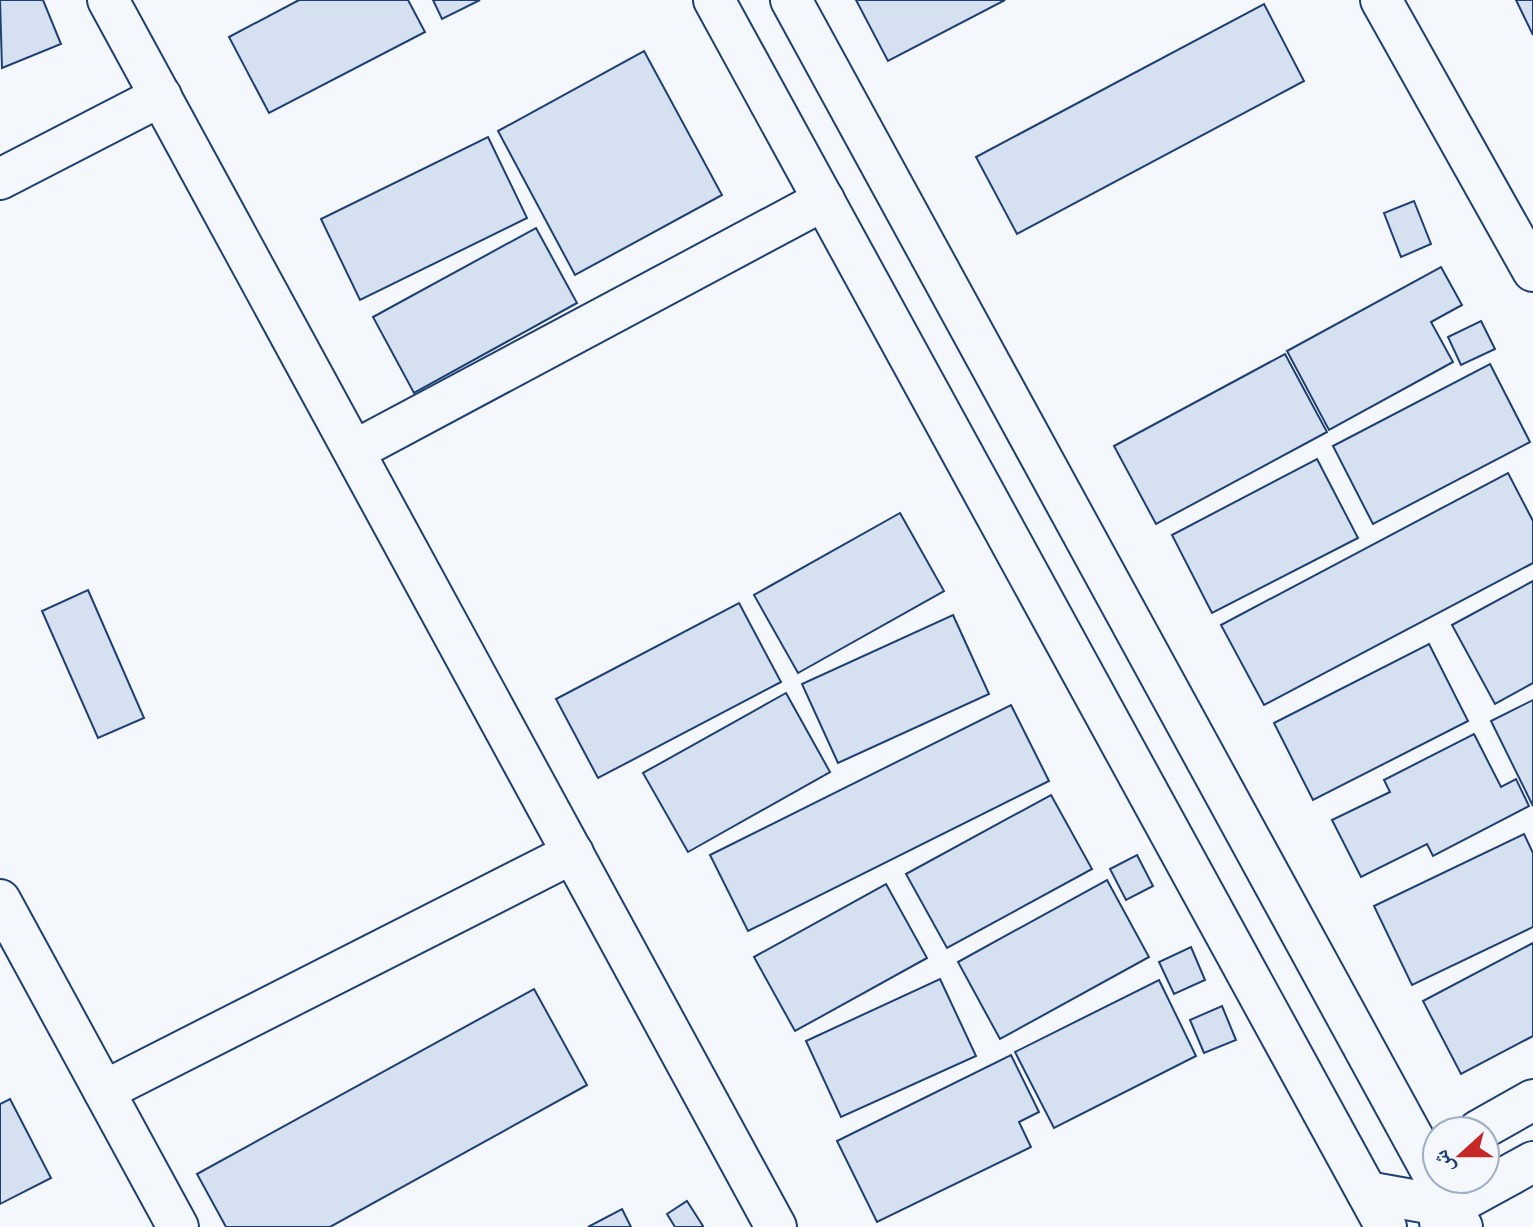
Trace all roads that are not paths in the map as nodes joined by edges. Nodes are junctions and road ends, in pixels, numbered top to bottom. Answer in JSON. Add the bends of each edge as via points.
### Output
{"nodes":[{"id":1,"x":108,"y":0,"type":"edge"},
{"id":2,"x":714,"y":0,"type":"edge"},
{"id":3,"x":791,"y":0,"type":"edge"},
{"id":4,"x":1381,"y":0,"type":"edge"},
{"id":5,"x":161,"y":96,"type":"junction"},
{"id":6,"x":0,"y":179,"type":"edge"},
{"id":7,"x":824,"y":200,"type":"junction"},
{"id":8,"x":1533,"y":271,"type":"edge"},
{"id":9,"x":354,"y":451,"type":"junction"},
{"id":10,"x":573,"y":853,"type":"junction"},
{"id":11,"x":0,"y":900,"type":"edge"},
{"id":12,"x":104,"y":1091,"type":"junction"},
{"id":13,"x":1533,"y":1100,"type":"edge"},
{"id":14,"x":1501,"y":1118,"type":"edge"},
{"id":15,"x":1421,"y":1139,"type":"edge"},
{"id":16,"x":1533,"y":1162,"type":"edge"},
{"id":17,"x":1367,"y":1192,"type":"junction"},
{"id":18,"x":1442,"y":1195,"type":"edge"},
{"id":19,"x":1449,"y":1220,"type":"edge"},
{"id":20,"x":178,"y":1227,"type":"edge"},
{"id":21,"x":776,"y":1227,"type":"edge"},
{"id":22,"x":1386,"y":1227,"type":"edge"}],
"edges":[{"from":1,"to":5,"type":"street"},
{"from":2,"to":7,"type":"street"},
{"from":3,"to":15,"type":"street"},
{"from":4,"to":8,"type":"street"},
{"from":5,"to":6,"type":"street"},
{"from":5,"to":9,"type":"street"},
{"from":7,"to":9,"type":"street"},
{"from":7,"to":17,"type":"street"},
{"from":9,"to":10,"type":"street"},
{"from":10,"to":12,"type":"street"},
{"from":10,"to":21,"type":"street"},
{"from":11,"to":12,"type":"street"},
{"from":12,"to":20,"type":"street"},
{"from":13,"to":14,"type":"street"},
{"from":16,"to":19,"type":"street"},
{"from":17,"to":19,"type":"street"},
{"from":17,"to":22,"type":"street"},
{"from":18,"to":19,"type":"street"}]}
